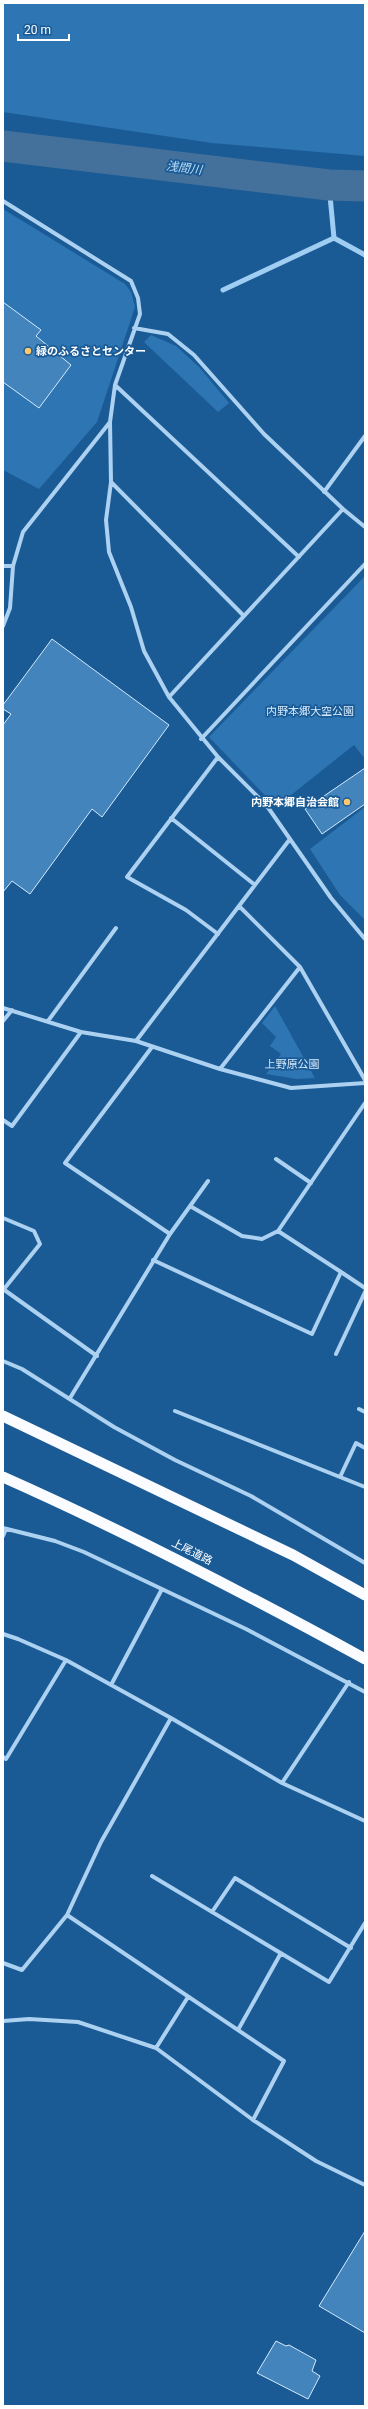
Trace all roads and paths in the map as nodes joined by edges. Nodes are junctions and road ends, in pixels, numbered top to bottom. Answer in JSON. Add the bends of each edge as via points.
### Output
{"nodes":[{"id":1,"x":3,"y":201,"type":"edge"},
{"id":2,"x":134,"y":328,"type":"junction"},
{"id":3,"x":115,"y":385,"type":"junction"},
{"id":4,"x":110,"y":422,"type":"junction"},
{"id":5,"x":365,"y":436,"type":"edge"},
{"id":6,"x":111,"y":482,"type":"junction"},
{"id":7,"x":324,"y":492,"type":"junction"},
{"id":8,"x":343,"y":510,"type":"junction"},
{"id":9,"x":365,"y":527,"type":"edge"},
{"id":10,"x":299,"y":557,"type":"junction"},
{"id":11,"x":365,"y":564,"type":"edge"},
{"id":12,"x":3,"y":566,"type":"edge"},
{"id":13,"x":13,"y":566,"type":"junction"},
{"id":14,"x":244,"y":616,"type":"junction"},
{"id":15,"x":3,"y":626,"type":"edge"},
{"id":16,"x":169,"y":697,"type":"junction"},
{"id":17,"x":201,"y":739,"type":"junction"},
{"id":18,"x":218,"y":757,"type":"junction"},
{"id":19,"x":171,"y":818,"type":"junction"},
{"id":20,"x":290,"y":839,"type":"junction"},
{"id":21,"x":255,"y":885,"type":"junction"},
{"id":22,"x":239,"y":906,"type":"junction"},
{"id":23,"x":116,"y":928,"type":"dead end"},
{"id":24,"x":218,"y":934,"type":"junction"},
{"id":25,"x":365,"y":939,"type":"edge"},
{"id":26,"x":300,"y":967,"type":"junction"},
{"id":27,"x":3,"y":1008,"type":"edge"},
{"id":28,"x":12,"y":1010,"type":"junction"},
{"id":29,"x":3,"y":1021,"type":"edge"},
{"id":30,"x":48,"y":1021,"type":"junction"},
{"id":31,"x":81,"y":1032,"type":"junction"},
{"id":32,"x":136,"y":1041,"type":"junction"},
{"id":33,"x":152,"y":1047,"type":"junction"},
{"id":34,"x":220,"y":1069,"type":"junction"},
{"id":35,"x":365,"y":1081,"type":"edge"},
{"id":36,"x":365,"y":1103,"type":"edge"},
{"id":37,"x":3,"y":1120,"type":"edge"},
{"id":38,"x":276,"y":1159,"type":"dead end"},
{"id":39,"x":208,"y":1181,"type":"dead end"},
{"id":40,"x":311,"y":1183,"type":"junction"},
{"id":41,"x":190,"y":1206,"type":"junction"},
{"id":42,"x":3,"y":1218,"type":"edge"},
{"id":43,"x":278,"y":1231,"type":"junction"},
{"id":44,"x":170,"y":1234,"type":"junction"},
{"id":45,"x":154,"y":1260,"type":"junction"},
{"id":46,"x":341,"y":1272,"type":"junction"},
{"id":47,"x":365,"y":1288,"type":"edge"},
{"id":48,"x":4,"y":1289,"type":"edge"},
{"id":49,"x":365,"y":1292,"type":"edge"},
{"id":50,"x":336,"y":1354,"type":"dead end"},
{"id":51,"x":96,"y":1356,"type":"junction"},
{"id":52,"x":3,"y":1360,"type":"edge"},
{"id":53,"x":70,"y":1398,"type":"junction"},
{"id":54,"x":359,"y":1409,"type":"dead end"},
{"id":55,"x":175,"y":1411,"type":"dead end"},
{"id":56,"x":365,"y":1412,"type":"edge"},
{"id":57,"x":3,"y":1416,"type":"edge"},
{"id":58,"x":365,"y":1448,"type":"edge"},
{"id":59,"x":3,"y":1477,"type":"edge"},
{"id":60,"x":340,"y":1477,"type":"junction"},
{"id":61,"x":365,"y":1487,"type":"edge"},
{"id":62,"x":4,"y":1529,"type":"edge"},
{"id":63,"x":3,"y":1536,"type":"edge"},
{"id":64,"x":365,"y":1563,"type":"edge"},
{"id":65,"x":162,"y":1590,"type":"junction"},
{"id":66,"x":365,"y":1596,"type":"edge"},
{"id":67,"x":3,"y":1634,"type":"edge"},
{"id":68,"x":365,"y":1659,"type":"edge"},
{"id":69,"x":66,"y":1660,"type":"junction"},
{"id":70,"x":349,"y":1682,"type":"junction"},
{"id":71,"x":110,"y":1685,"type":"junction"},
{"id":72,"x":365,"y":1692,"type":"edge"},
{"id":73,"x":171,"y":1718,"type":"junction"},
{"id":74,"x":3,"y":1757,"type":"edge"},
{"id":75,"x":282,"y":1783,"type":"junction"},
{"id":76,"x":365,"y":1821,"type":"edge"},
{"id":77,"x":152,"y":1876,"type":"dead end"},
{"id":78,"x":212,"y":1912,"type":"junction"},
{"id":79,"x":67,"y":1915,"type":"junction"},
{"id":80,"x":365,"y":1923,"type":"edge"},
{"id":81,"x":351,"y":1948,"type":"junction"},
{"id":82,"x":281,"y":1953,"type":"junction"},
{"id":83,"x":3,"y":1963,"type":"edge"},
{"id":84,"x":188,"y":1996,"type":"junction"},
{"id":85,"x":3,"y":2021,"type":"edge"},
{"id":86,"x":238,"y":2030,"type":"junction"},
{"id":87,"x":156,"y":2048,"type":"junction"},
{"id":88,"x":253,"y":2120,"type":"junction"},
{"id":89,"x":365,"y":2184,"type":"edge"}],
"edges":[{"from":1,"to":2,"type":"street","via":[[131,281],[138,298],[140,314]]},
{"from":2,"to":3,"type":"street"},
{"from":2,"to":7,"type":"street","via":[[168,334],[194,355],[264,434]]},
{"from":3,"to":4,"type":"street"},
{"from":3,"to":10,"type":"street"},
{"from":4,"to":6,"type":"street"},
{"from":4,"to":13,"type":"street","via":[[23,532]]},
{"from":5,"to":7,"type":"street"},
{"from":6,"to":14,"type":"street"},
{"from":6,"to":16,"type":"street","via":[[106,520],[109,552],[131,607],[144,651]]},
{"from":7,"to":8,"type":"street"},
{"from":8,"to":9,"type":"street"},
{"from":8,"to":10,"type":"street"},
{"from":10,"to":14,"type":"street"},
{"from":11,"to":17,"type":"street"},
{"from":12,"to":13,"type":"street"},
{"from":13,"to":15,"type":"street","via":[[10,608]]},
{"from":14,"to":16,"type":"street"},
{"from":16,"to":17,"type":"street"},
{"from":17,"to":18,"type":"street"},
{"from":18,"to":19,"type":"street"},
{"from":18,"to":20,"type":"street","via":[[267,806]]},
{"from":19,"to":21,"type":"street"},
{"from":19,"to":24,"type":"street","via":[[127,877],[186,910]]},
{"from":20,"to":21,"type":"street"},
{"from":20,"to":25,"type":"street","via":[[331,898]]},
{"from":21,"to":22,"type":"street"},
{"from":22,"to":24,"type":"street"},
{"from":22,"to":26,"type":"street"},
{"from":23,"to":30,"type":"street"},
{"from":24,"to":32,"type":"street"},
{"from":26,"to":34,"type":"street"},
{"from":26,"to":35,"type":"street"},
{"from":27,"to":28,"type":"street"},
{"from":28,"to":29,"type":"street"},
{"from":28,"to":30,"type":"street"},
{"from":30,"to":31,"type":"street"},
{"from":31,"to":32,"type":"street"},
{"from":31,"to":37,"type":"street","via":[[12,1126]]},
{"from":32,"to":33,"type":"street"},
{"from":33,"to":34,"type":"street"},
{"from":33,"to":44,"type":"street","via":[[65,1163]]},
{"from":34,"to":35,"type":"street","via":[[291,1088]]},
{"from":36,"to":40,"type":"street"},
{"from":38,"to":40,"type":"street"},
{"from":39,"to":41,"type":"street"},
{"from":40,"to":43,"type":"street"},
{"from":41,"to":43,"type":"street","via":[[242,1236],[262,1240]]},
{"from":41,"to":44,"type":"street"},
{"from":42,"to":48,"type":"street","via":[[34,1231],[40,1244]]},
{"from":43,"to":46,"type":"street"},
{"from":44,"to":45,"type":"street"},
{"from":45,"to":46,"type":"street","via":[[312,1334]]},
{"from":45,"to":51,"type":"street"},
{"from":46,"to":47,"type":"street"},
{"from":48,"to":51,"type":"street"},
{"from":49,"to":50,"type":"street"},
{"from":51,"to":53,"type":"street"},
{"from":52,"to":53,"type":"street"},
{"from":53,"to":64,"type":"street","via":[[114,1427],[175,1460],[251,1496]]},
{"from":54,"to":56,"type":"street"},
{"from":55,"to":60,"type":"street"},
{"from":57,"to":66,"type":"highway","via":[[293,1555]]},
{"from":58,"to":60,"type":"street","via":[[356,1443]]},
{"from":59,"to":68,"type":"highway","name":"上尾道路","via":[[96,1518]]},
{"from":60,"to":61,"type":"street"},
{"from":62,"to":63,"type":"street"},
{"from":62,"to":65,"type":"street","via":[[55,1541],[84,1552]]},
{"from":65,"to":70,"type":"street"},
{"from":65,"to":71,"type":"street"},
{"from":67,"to":69,"type":"street"},
{"from":69,"to":71,"type":"street"},
{"from":69,"to":74,"type":"street","via":[[6,1759]]},
{"from":70,"to":72,"type":"street"},
{"from":70,"to":75,"type":"street"},
{"from":71,"to":73,"type":"street"},
{"from":73,"to":75,"type":"street"},
{"from":73,"to":79,"type":"street","via":[[101,1842]]},
{"from":75,"to":76,"type":"street"},
{"from":77,"to":78,"type":"street"},
{"from":78,"to":81,"type":"street","via":[[235,1878]]},
{"from":78,"to":82,"type":"street"},
{"from":79,"to":83,"type":"street","via":[[22,1970]]},
{"from":79,"to":84,"type":"street"},
{"from":80,"to":81,"type":"street"},
{"from":81,"to":82,"type":"street","via":[[329,1982]]},
{"from":82,"to":86,"type":"street"},
{"from":84,"to":86,"type":"street"},
{"from":84,"to":87,"type":"street"},
{"from":85,"to":87,"type":"street","via":[[29,2019],[78,2022]]},
{"from":86,"to":88,"type":"street","via":[[284,2061]]},
{"from":87,"to":88,"type":"street"},
{"from":88,"to":89,"type":"street","via":[[316,2161]]}]}
